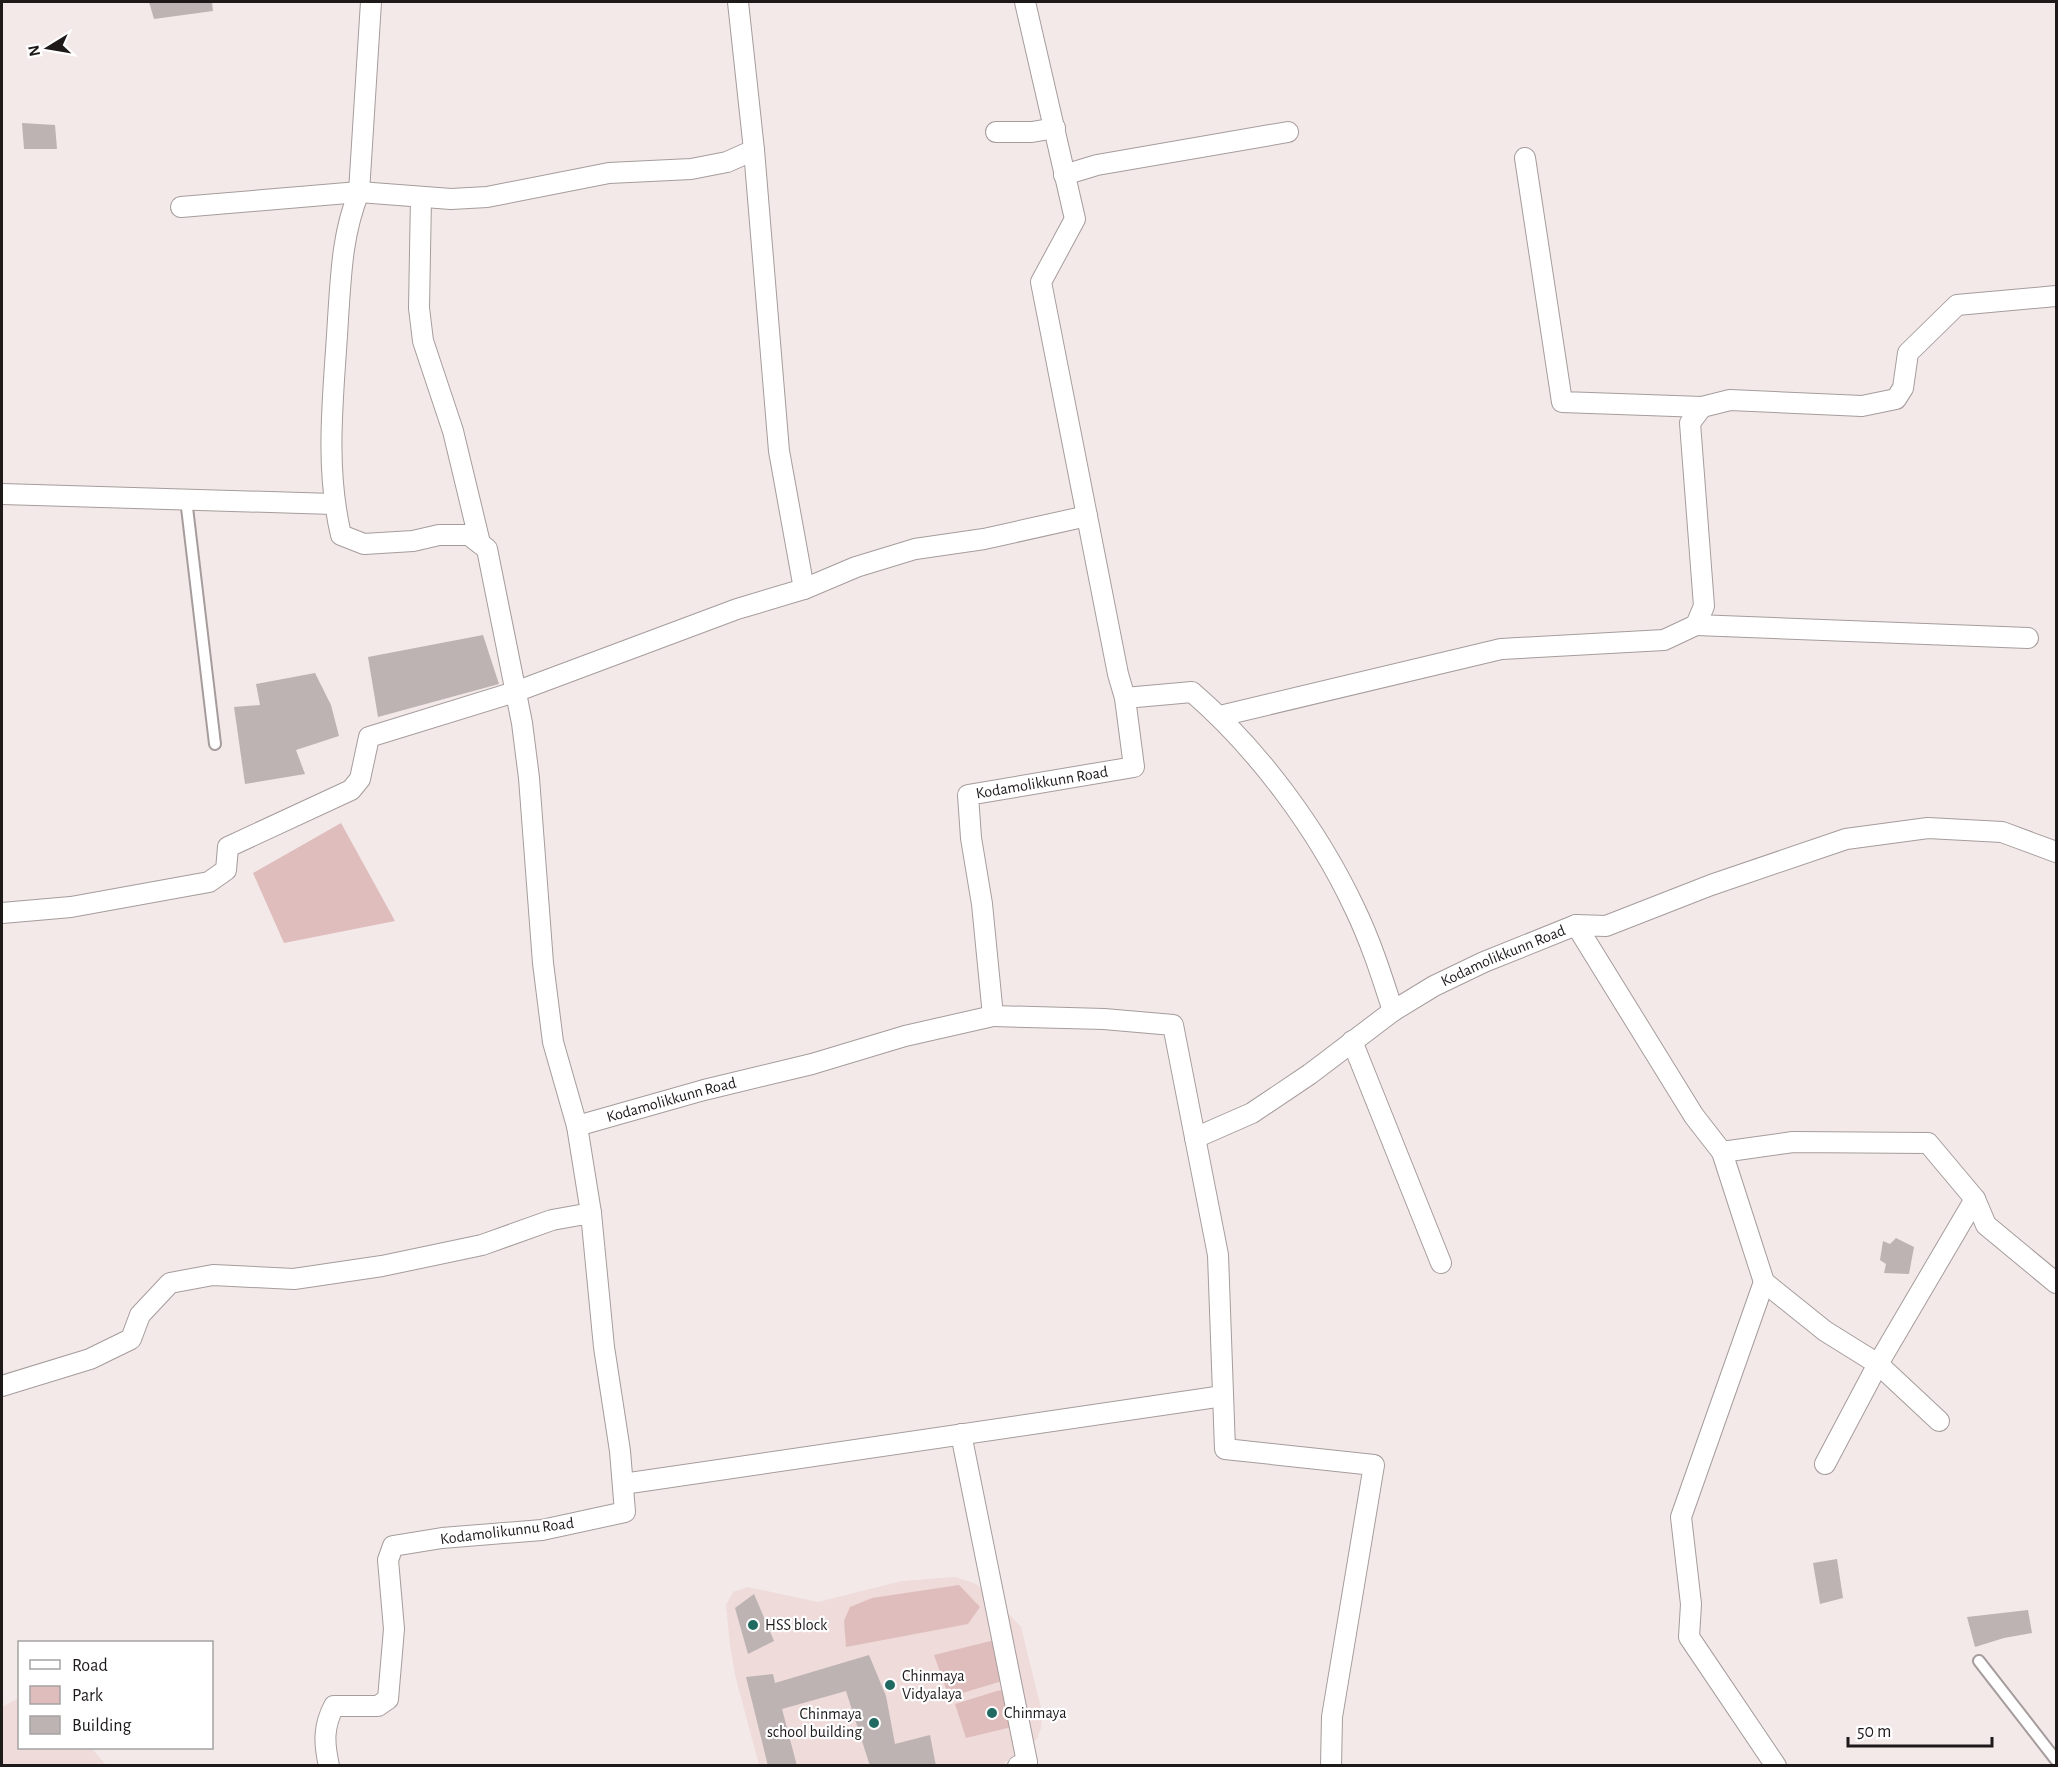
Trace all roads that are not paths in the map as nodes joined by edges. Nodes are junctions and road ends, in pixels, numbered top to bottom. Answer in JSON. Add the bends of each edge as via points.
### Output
{"nodes":[{"id":1,"x":371,"y":2,"type":"edge"},
{"id":2,"x":738,"y":2,"type":"edge"},
{"id":3,"x":1025,"y":2,"type":"edge"},
{"id":4,"x":1055,"y":128,"type":"junction"},
{"id":5,"x":996,"y":132,"type":"dead end"},
{"id":6,"x":1288,"y":132,"type":"dead end"},
{"id":7,"x":754,"y":150,"type":"junction"},
{"id":8,"x":1525,"y":158,"type":"dead end"},
{"id":9,"x":1064,"y":175,"type":"junction"},
{"id":10,"x":359,"y":192,"type":"junction"},
{"id":11,"x":421,"y":197,"type":"junction"},
{"id":12,"x":181,"y":207,"type":"dead end"},
{"id":13,"x":2056,"y":296,"type":"edge"},
{"id":14,"x":1702,"y":407,"type":"junction"},
{"id":15,"x":2,"y":494,"type":"edge"},
{"id":16,"x":186,"y":499,"type":"junction"},
{"id":17,"x":333,"y":504,"type":"junction"},
{"id":18,"x":1087,"y":516,"type":"junction"},
{"id":19,"x":480,"y":543,"type":"junction"},
{"id":20,"x":804,"y":589,"type":"junction"},
{"id":21,"x":1696,"y":625,"type":"junction"},
{"id":22,"x":2028,"y":638,"type":"dead end"},
{"id":23,"x":515,"y":692,"type":"junction"},
{"id":24,"x":1125,"y":698,"type":"junction"},
{"id":25,"x":1220,"y":716,"type":"junction"},
{"id":26,"x":215,"y":744,"type":"dead end"},
{"id":27,"x":2056,"y":852,"type":"edge"},
{"id":28,"x":2,"y":913,"type":"edge"},
{"id":29,"x":1576,"y":925,"type":"junction"},
{"id":30,"x":1393,"y":1011,"type":"junction"},
{"id":31,"x":993,"y":1016,"type":"junction"},
{"id":32,"x":1352,"y":1041,"type":"junction"},
{"id":33,"x":577,"y":1126,"type":"junction"},
{"id":34,"x":1195,"y":1138,"type":"junction"},
{"id":35,"x":1722,"y":1152,"type":"junction"},
{"id":36,"x":1975,"y":1199,"type":"junction"},
{"id":37,"x":591,"y":1213,"type":"junction"},
{"id":38,"x":1440,"y":1263,"type":"dead end"},
{"id":39,"x":1764,"y":1282,"type":"junction"},
{"id":40,"x":2056,"y":1283,"type":"edge"},
{"id":41,"x":1878,"y":1364,"type":"junction"},
{"id":42,"x":2,"y":1386,"type":"edge"},
{"id":43,"x":1223,"y":1396,"type":"junction"},
{"id":44,"x":1939,"y":1421,"type":"dead end"},
{"id":45,"x":961,"y":1434,"type":"junction"},
{"id":46,"x":1825,"y":1464,"type":"dead end"},
{"id":47,"x":623,"y":1484,"type":"junction"},
{"id":48,"x":1979,"y":1661,"type":"dead end"},
{"id":49,"x":2056,"y":1760,"type":"edge"},
{"id":50,"x":329,"y":1766,"type":"edge"},
{"id":51,"x":1018,"y":1766,"type":"edge"},
{"id":52,"x":1331,"y":1766,"type":"edge"},
{"id":53,"x":1776,"y":1766,"type":"edge"}],
"edges":[{"from":1,"to":10,"type":"street"},
{"from":2,"to":7,"type":"street"},
{"from":3,"to":4,"type":"street"},
{"from":4,"to":5,"type":"street"},
{"from":4,"to":9,"type":"street"},
{"from":6,"to":9,"type":"street","via":[[1097,165]]},
{"from":7,"to":11,"type":"street","via":[[727,162],[691,169],[609,173],[487,197]]},
{"from":7,"to":20,"type":"street","via":[[779,451]]},
{"from":8,"to":14,"type":"street","via":[[1562,402]]},
{"from":9,"to":18,"type":"street","via":[[1075,219],[1041,282]]},
{"from":10,"to":11,"type":"street"},
{"from":10,"to":12,"type":"street"},
{"from":10,"to":17,"type":"street","via":[[341,258],[333,369]]},
{"from":11,"to":19,"type":"street","via":[[419,308],[423,341],[453,432]]},
{"from":13,"to":14,"type":"street","via":[[1957,305],[1908,353],[1903,388],[1896,399],[1862,406],[1730,400]]},
{"from":14,"to":21,"type":"street","via":[[1690,423],[1704,606]]},
{"from":15,"to":16,"type":"street"},
{"from":16,"to":17,"type":"street"},
{"from":16,"to":26,"type":"lane"},
{"from":17,"to":19,"type":"street","via":[[341,535],[364,544],[439,535],[469,535]]},
{"from":18,"to":20,"type":"street","via":[[984,539],[915,549],[856,567]]},
{"from":18,"to":24,"type":"street"},
{"from":19,"to":23,"type":"street","via":[[487,549]]},
{"from":20,"to":23,"type":"street","via":[[737,609]]},
{"from":21,"to":22,"type":"street"},
{"from":21,"to":25,"type":"street","via":[[1664,640],[1502,648]]},
{"from":23,"to":28,"type":"street","via":[[369,737],[360,779],[351,790],[228,847],[226,870],[209,882],[71,907]]},
{"from":23,"to":33,"type":"street","via":[[529,778],[553,1042]]},
{"from":24,"to":25,"type":"street","via":[[1192,692]]},
{"from":24,"to":31,"type":"street","name":"Kodamolikkunn Road","via":[[1134,767],[968,795]]},
{"from":25,"to":30,"type":"street","via":[[1319,841],[1355,909]]},
{"from":27,"to":29,"type":"street","via":[[2002,832],[1928,828],[1846,839],[1606,926]]},
{"from":29,"to":30,"type":"street","name":"Kodamolikkunn Road","via":[[1474,967]]},
{"from":29,"to":35,"type":"street","via":[[1694,1116]]},
{"from":30,"to":32,"type":"street","name":"Kodamolikkunn Road"},
{"from":31,"to":33,"type":"street","name":"Kodamolikkunn Road","via":[[905,1036]]},
{"from":31,"to":34,"type":"street","via":[[1104,1018],[1173,1025]]},
{"from":32,"to":34,"type":"street","name":"Kodamolikkunn Road","via":[[1252,1113]]},
{"from":32,"to":38,"type":"street"},
{"from":33,"to":37,"type":"street"},
{"from":34,"to":43,"type":"street","via":[[1218,1255]]},
{"from":35,"to":36,"type":"street","via":[[1793,1142],[1928,1143]]},
{"from":35,"to":39,"type":"street"},
{"from":36,"to":40,"type":"street","via":[[1986,1225]]},
{"from":36,"to":41,"type":"street"},
{"from":37,"to":42,"type":"street","via":[[552,1220],[482,1245],[382,1266],[294,1279],[213,1275],[170,1283],[140,1315],[131,1339],[90,1359]]},
{"from":37,"to":47,"type":"street","name":"Kodamolikunnu Road"},
{"from":39,"to":41,"type":"street","via":[[1825,1331]]},
{"from":39,"to":53,"type":"street","via":[[1681,1517],[1691,1604],[1689,1637]]},
{"from":41,"to":44,"type":"street"},
{"from":41,"to":46,"type":"street"},
{"from":43,"to":45,"type":"street"},
{"from":43,"to":52,"type":"street","via":[[1225,1449],[1374,1465],[1332,1717]]},
{"from":45,"to":47,"type":"street"},
{"from":45,"to":51,"type":"street","via":[[1027,1762]]},
{"from":47,"to":50,"type":"street","name":"Kodamolikunnu Road","via":[[625,1512],[542,1530],[393,1546],[388,1560],[394,1629],[388,1699],[378,1706],[334,1706],[326,1721],[324,1745]]},
{"from":48,"to":49,"type":"lane"}]}
